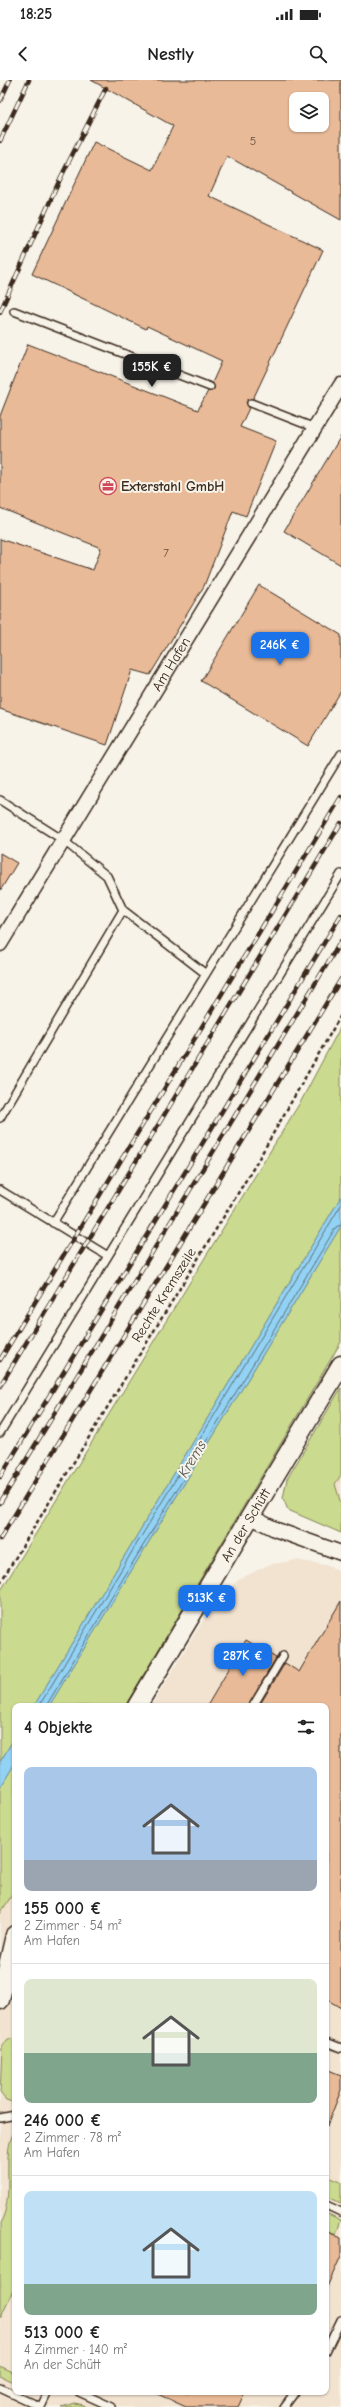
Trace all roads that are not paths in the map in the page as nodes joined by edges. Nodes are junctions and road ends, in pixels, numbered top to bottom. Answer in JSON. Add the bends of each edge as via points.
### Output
{"nodes":[{"id":1,"x":14,"y":312,"type":"dead end"},
{"id":2,"x":341,"y":385,"type":"edge"},
{"id":3,"x":210,"y":387,"type":"dead end"},
{"id":4,"x":251,"y":403,"type":"dead end"},
{"id":5,"x":315,"y":428,"type":"junction"},
{"id":6,"x":341,"y":754,"type":"edge"},
{"id":7,"x":0,"y":800,"type":"edge"},
{"id":8,"x":64,"y":840,"type":"junction"},
{"id":9,"x":341,"y":874,"type":"edge"},
{"id":10,"x":123,"y":910,"type":"junction"},
{"id":11,"x":0,"y":944,"type":"edge"},
{"id":12,"x":206,"y":974,"type":"junction"},
{"id":13,"x":0,"y":1118,"type":"edge"},
{"id":14,"x":0,"y":1190,"type":"edge"},
{"id":15,"x":53,"y":1223,"type":"junction"},
{"id":16,"x":108,"y":1256,"type":"junction"},
{"id":17,"x":341,"y":1365,"type":"edge"},
{"id":18,"x":0,"y":1433,"type":"edge"},
{"id":19,"x":251,"y":1517,"type":"junction"},
{"id":20,"x":341,"y":1553,"type":"edge"},
{"id":21,"x":283,"y":1656,"type":"dead end"},
{"id":22,"x":139,"y":1703,"type":"edge"},
{"id":23,"x":255,"y":1703,"type":"edge"},
{"id":24,"x":12,"y":1947,"type":"edge"},
{"id":25,"x":0,"y":2000,"type":"edge"},
{"id":26,"x":329,"y":2043,"type":"edge"},
{"id":27,"x":341,"y":2048,"type":"edge"},
{"id":28,"x":12,"y":2116,"type":"edge"},
{"id":29,"x":0,"y":2118,"type":"edge"},
{"id":30,"x":329,"y":2206,"type":"edge"},
{"id":31,"x":341,"y":2212,"type":"edge"},
{"id":32,"x":341,"y":2320,"type":"edge"},
{"id":33,"x":329,"y":2345,"type":"edge"},
{"id":34,"x":0,"y":2388,"type":"edge"},
{"id":35,"x":12,"y":2394,"type":"edge"},
{"id":36,"x":15,"y":2395,"type":"edge"},
{"id":37,"x":47,"y":2395,"type":"edge"},
{"id":38,"x":86,"y":2395,"type":"edge"},
{"id":39,"x":293,"y":2395,"type":"edge"},
{"id":40,"x":41,"y":2407,"type":"edge"},
{"id":41,"x":112,"y":2407,"type":"edge"},
{"id":42,"x":284,"y":2407,"type":"edge"}],
"edges":[{"from":1,"to":3,"type":"lane"},
{"from":2,"to":5,"type":"street","name":"Am Hafen"},
{"from":4,"to":5,"type":"lane"},
{"from":5,"to":8,"type":"street","name":"Am Hafen"},
{"from":6,"to":12,"type":"lane"},
{"from":7,"to":8,"type":"lane"},
{"from":8,"to":10,"type":"lane","via":[[107,876]]},
{"from":8,"to":11,"type":"street","name":"Am Hafen"},
{"from":9,"to":16,"type":"lane"},
{"from":10,"to":12,"type":"lane"},
{"from":10,"to":13,"type":"lane"},
{"from":12,"to":15,"type":"lane"},
{"from":14,"to":15,"type":"lane"},
{"from":15,"to":16,"type":"lane"},
{"from":16,"to":18,"type":"lane"},
{"from":17,"to":19,"type":"street","name":"An der Schütt"},
{"from":19,"to":20,"type":"street","via":[[277,1530]]},
{"from":19,"to":22,"type":"street","name":"An der Schütt"},
{"from":21,"to":23,"type":"lane"},
{"from":24,"to":25,"type":"street"},
{"from":26,"to":27,"type":"lane"},
{"from":28,"to":29,"type":"lane"},
{"from":30,"to":31,"type":"lane"},
{"from":32,"to":33,"type":"lane"},
{"from":34,"to":35,"type":"lane"},
{"from":36,"to":40,"type":"lane"},
{"from":37,"to":40,"type":"lane"},
{"from":38,"to":41,"type":"lane"},
{"from":39,"to":42,"type":"lane"}]}
